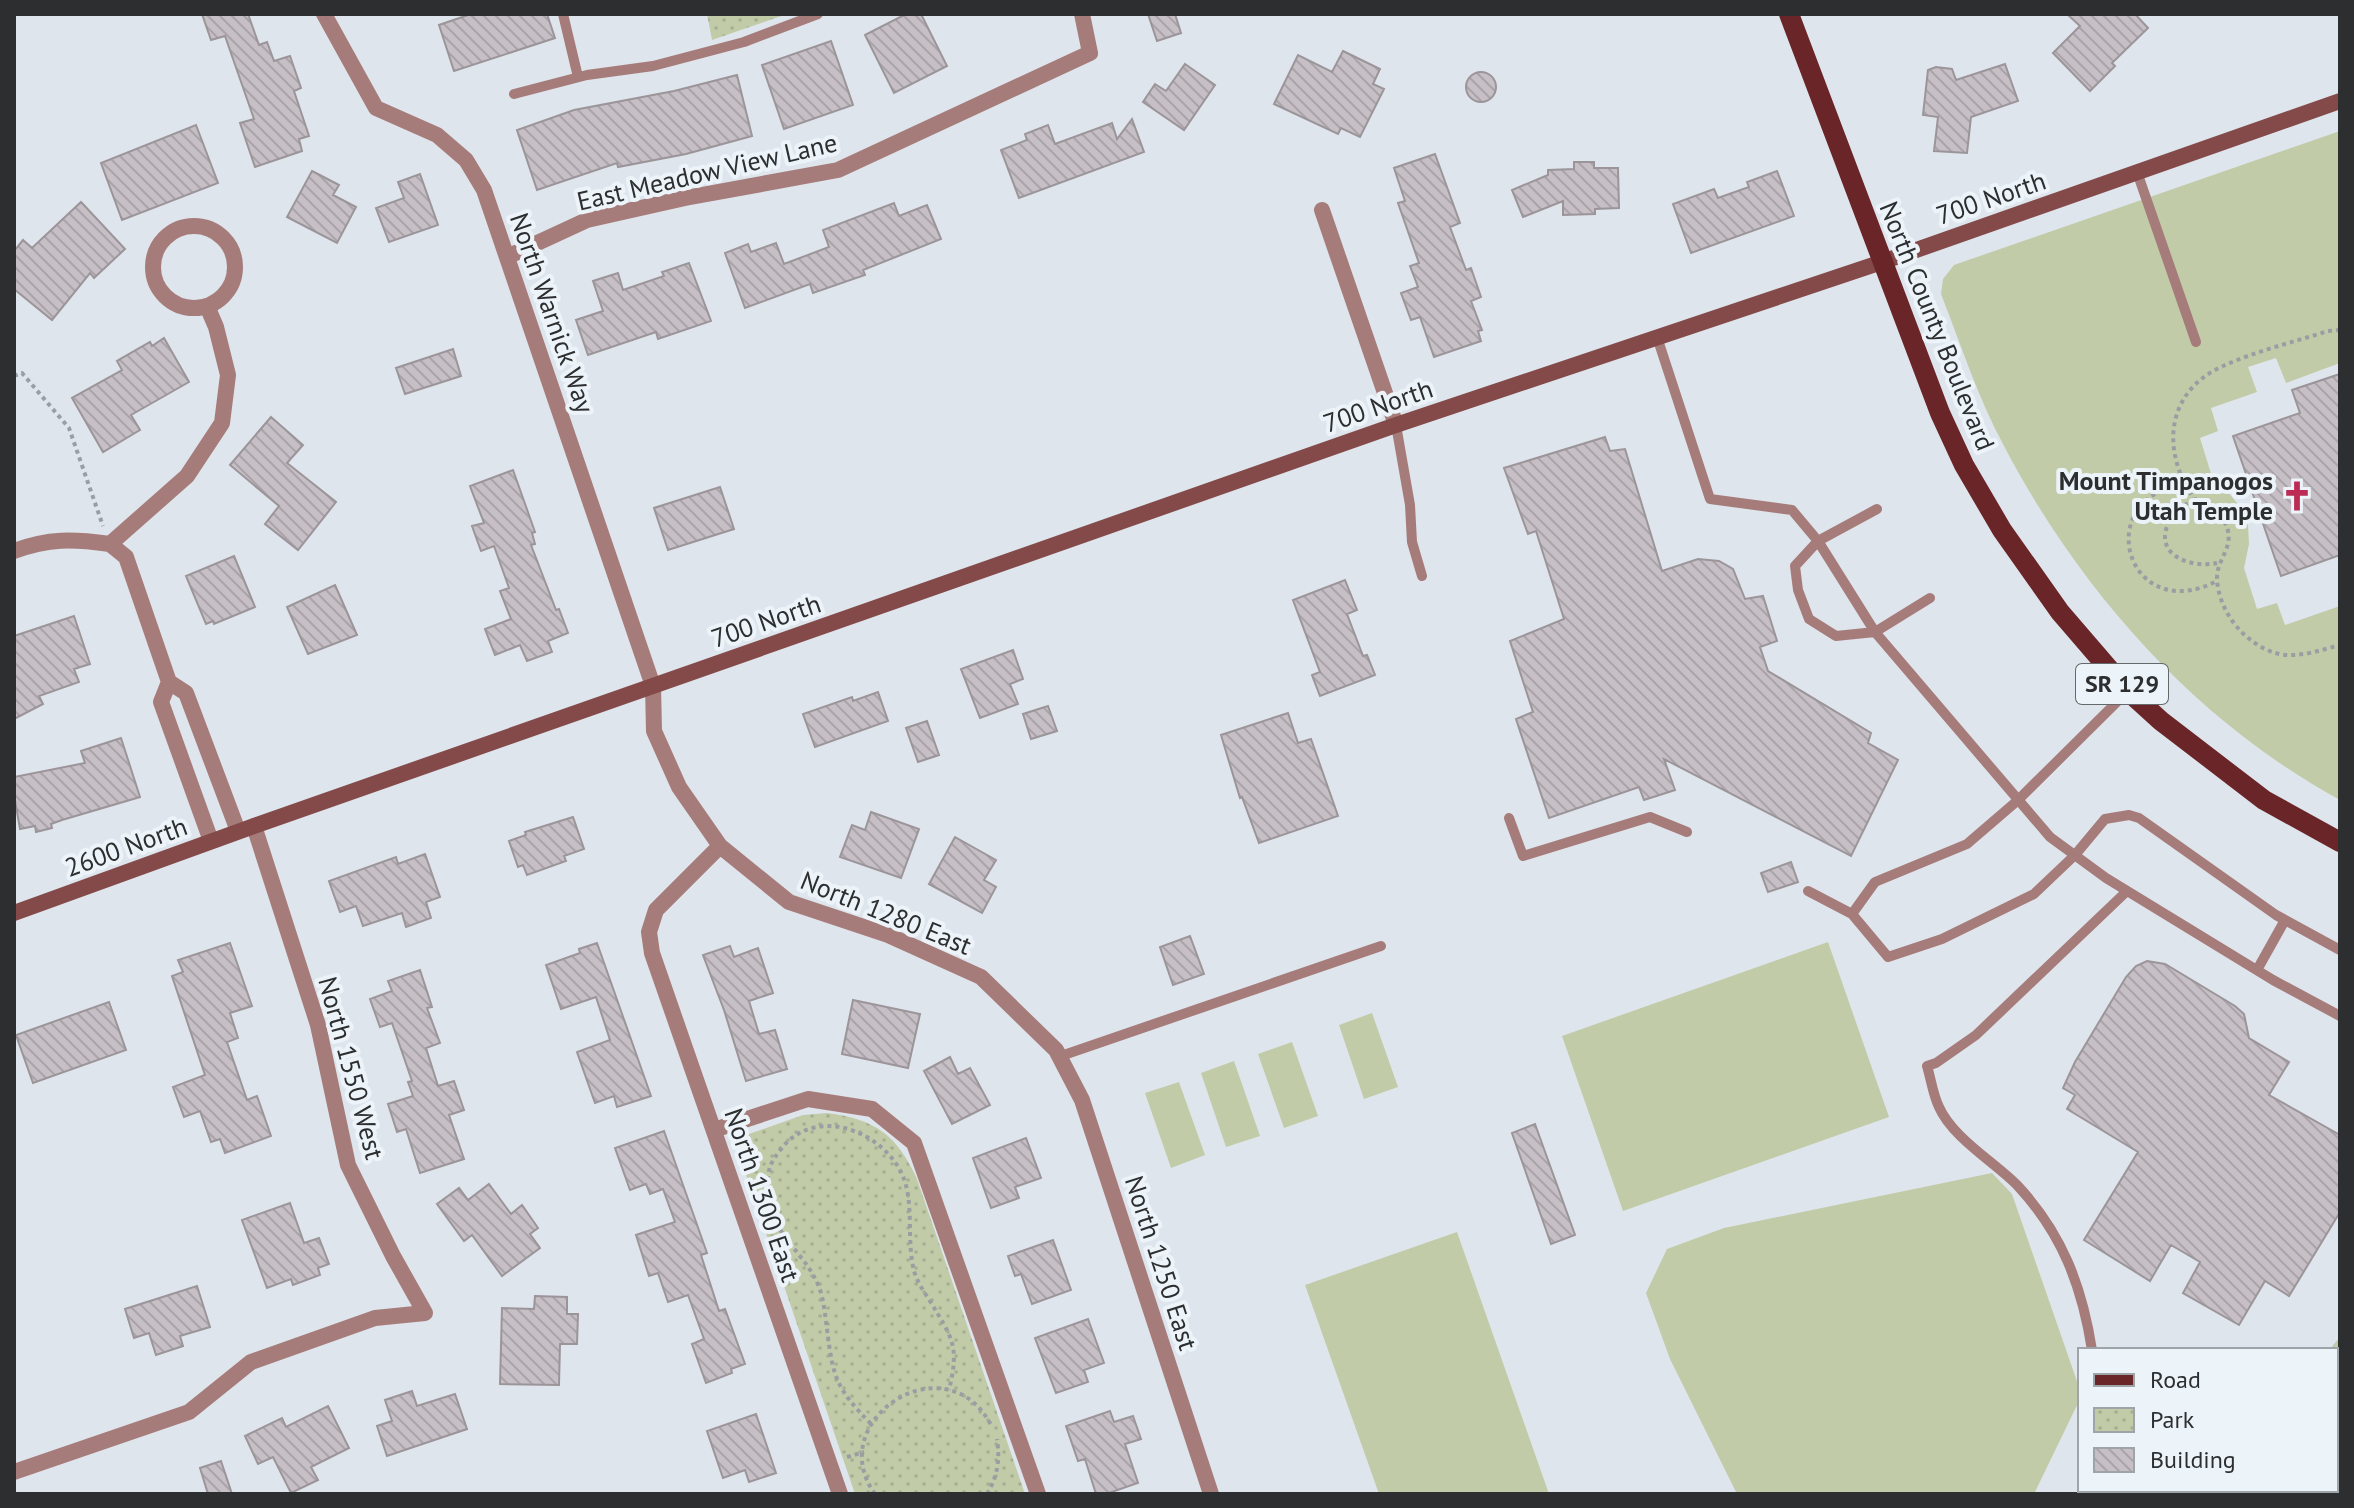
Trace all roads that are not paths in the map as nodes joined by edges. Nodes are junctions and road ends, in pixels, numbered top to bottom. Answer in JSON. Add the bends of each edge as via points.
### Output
{"nodes":[{"id":1,"x":324,"y":14,"type":"edge"},
{"id":2,"x":563,"y":14,"type":"edge"},
{"id":3,"x":818,"y":14,"type":"edge"},
{"id":4,"x":1082,"y":14,"type":"edge"},
{"id":5,"x":1789,"y":14,"type":"edge"},
{"id":6,"x":578,"y":77,"type":"junction"},
{"id":7,"x":514,"y":94,"type":"dead end"},
{"id":8,"x":2340,"y":101,"type":"edge"},
{"id":9,"x":2137,"y":172,"type":"junction"},
{"id":10,"x":1322,"y":210,"type":"dead end"},
{"id":11,"x":509,"y":256,"type":"junction"},
{"id":12,"x":1882,"y":262,"type":"junction"},
{"id":13,"x":207,"y":306,"type":"junction"},
{"id":14,"x":1657,"y":337,"type":"junction"},
{"id":15,"x":2196,"y":342,"type":"dead end"},
{"id":16,"x":1396,"y":425,"type":"junction"},
{"id":17,"x":1877,"y":509,"type":"dead end"},
{"id":18,"x":1818,"y":541,"type":"junction"},
{"id":19,"x":110,"y":544,"type":"junction"},
{"id":20,"x":14,"y":551,"type":"edge"},
{"id":21,"x":1422,"y":576,"type":"dead end"},
{"id":22,"x":1930,"y":598,"type":"dead end"},
{"id":23,"x":1875,"y":632,"type":"junction"},
{"id":24,"x":169,"y":682,"type":"junction"},
{"id":25,"x":653,"y":686,"type":"junction"},
{"id":26,"x":2128,"y":691,"type":"junction"},
{"id":27,"x":433,"y":764,"type":"joint"},
{"id":28,"x":2017,"y":801,"type":"junction"},
{"id":29,"x":1509,"y":818,"type":"dead end"},
{"id":30,"x":246,"y":828,"type":"junction"},
{"id":31,"x":1687,"y":832,"type":"dead end"},
{"id":32,"x":211,"y":841,"type":"junction"},
{"id":33,"x":2340,"y":842,"type":"edge"},
{"id":34,"x":720,"y":846,"type":"junction"},
{"id":35,"x":2075,"y":855,"type":"junction"},
{"id":36,"x":1808,"y":891,"type":"dead end"},
{"id":37,"x":2127,"y":891,"type":"junction"},
{"id":38,"x":14,"y":913,"type":"edge"},
{"id":39,"x":1852,"y":914,"type":"junction"},
{"id":40,"x":2285,"y":920,"type":"junction"},
{"id":41,"x":1381,"y":946,"type":"dead end"},
{"id":42,"x":2340,"y":950,"type":"edge"},
{"id":43,"x":2257,"y":970,"type":"junction"},
{"id":44,"x":2340,"y":1016,"type":"edge"},
{"id":45,"x":1057,"y":1053,"type":"junction"},
{"id":46,"x":714,"y":1130,"type":"junction"},
{"id":47,"x":2092,"y":1348,"type":"edge"},
{"id":48,"x":14,"y":1472,"type":"edge"},
{"id":49,"x":840,"y":1494,"type":"edge"},
{"id":50,"x":1038,"y":1494,"type":"edge"},
{"id":51,"x":1211,"y":1494,"type":"edge"}],
"edges":[{"from":1,"to":11,"type":"street","name":"North Warnick Way","via":[[376,108],[437,135],[466,160],[484,190]]},
{"from":2,"to":6,"type":"lane"},
{"from":3,"to":6,"type":"lane","via":[[669,62]]},
{"from":4,"to":11,"type":"street","name":"East Meadow View Lane","via":[[1090,53],[838,170],[587,220]]},
{"from":5,"to":12,"type":"main road","name":"North County Boulevard","number":"SR 129"},
{"from":6,"to":7,"type":"lane"},
{"from":8,"to":9,"type":"street","name":"700 North"},
{"from":9,"to":12,"type":"street","name":"700 North"},
{"from":9,"to":15,"type":"lane"},
{"from":10,"to":16,"type":"street"},
{"from":11,"to":25,"type":"street","name":"North Warnick Way"},
{"from":12,"to":14,"type":"street","name":"700 North"},
{"from":12,"to":26,"type":"main road","name":"North County Boulevard","number":"SR 129","via":[[1964,465],[2060,612]]},
{"from":13,"to":13,"type":"street","via":[[228,291],[233,253],[217,233],[180,228],[158,246],[153,259],[157,287],[178,306]]},
{"from":13,"to":19,"type":"street","via":[[228,375],[222,423],[187,476]]},
{"from":14,"to":16,"type":"street","name":"700 North"},
{"from":14,"to":18,"type":"lane","via":[[1710,499],[1792,510]]},
{"from":16,"to":21,"type":"lane","via":[[1412,542]]},
{"from":16,"to":25,"type":"street","name":"700 North"},
{"from":17,"to":18,"type":"lane"},
{"from":18,"to":23,"type":"lane"},
{"from":18,"to":23,"type":"lane","via":[[1795,566],[1809,619],[1836,636]]},
{"from":19,"to":20,"type":"street","via":[[40,541]]},
{"from":19,"to":24,"type":"street","via":[[126,557]]},
{"from":22,"to":23,"type":"lane"},
{"from":23,"to":28,"type":"lane"},
{"from":24,"to":30,"type":"street","name":"North 1550 West","via":[[186,693]]},
{"from":24,"to":32,"type":"street","via":[[161,702]]},
{"from":25,"to":27,"type":"street","name":"700 North"},
{"from":25,"to":34,"type":"street","name":"North 1280 East","via":[[654,731],[679,787]]},
{"from":26,"to":28,"type":"lane"},
{"from":26,"to":33,"type":"main road","name":"North County Boulevard","number":"SR 129","via":[[2264,800]]},
{"from":27,"to":30,"type":"street","name":"2600 North"},
{"from":28,"to":35,"type":"lane"},
{"from":28,"to":39,"type":"lane","via":[[1967,844],[1875,882]]},
{"from":29,"to":31,"type":"lane","via":[[1523,856],[1650,817]]},
{"from":30,"to":32,"type":"street","name":"2600 North"},
{"from":30,"to":48,"type":"street","name":"North 1550 West","via":[[318,1025],[348,1165],[425,1313],[375,1318],[251,1362],[189,1412]]},
{"from":32,"to":38,"type":"street","name":"2600 North"},
{"from":34,"to":45,"type":"street","name":"North 1280 East","via":[[789,902],[888,935],[981,977]]},
{"from":34,"to":46,"type":"street","name":"North 1300 East","via":[[656,910],[649,932]]},
{"from":35,"to":37,"type":"lane"},
{"from":35,"to":39,"type":"lane","via":[[2034,894],[1942,939],[1888,957]]},
{"from":35,"to":40,"type":"lane","via":[[2105,819],[2139,818]]},
{"from":36,"to":39,"type":"lane"},
{"from":37,"to":43,"type":"lane"},
{"from":37,"to":47,"type":"lane","via":[[1976,1035],[1927,1066],[1939,1108],[1954,1129],[2018,1187],[2047,1222],[2069,1262]]},
{"from":40,"to":42,"type":"lane"},
{"from":40,"to":43,"type":"lane"},
{"from":41,"to":45,"type":"lane"},
{"from":43,"to":44,"type":"lane"},
{"from":45,"to":51,"type":"street","name":"North 1250 East","via":[[1082,1100]]},
{"from":46,"to":49,"type":"street","name":"North 1300 East"},
{"from":46,"to":50,"type":"street","via":[[808,1099],[872,1109],[914,1143]]}]}
